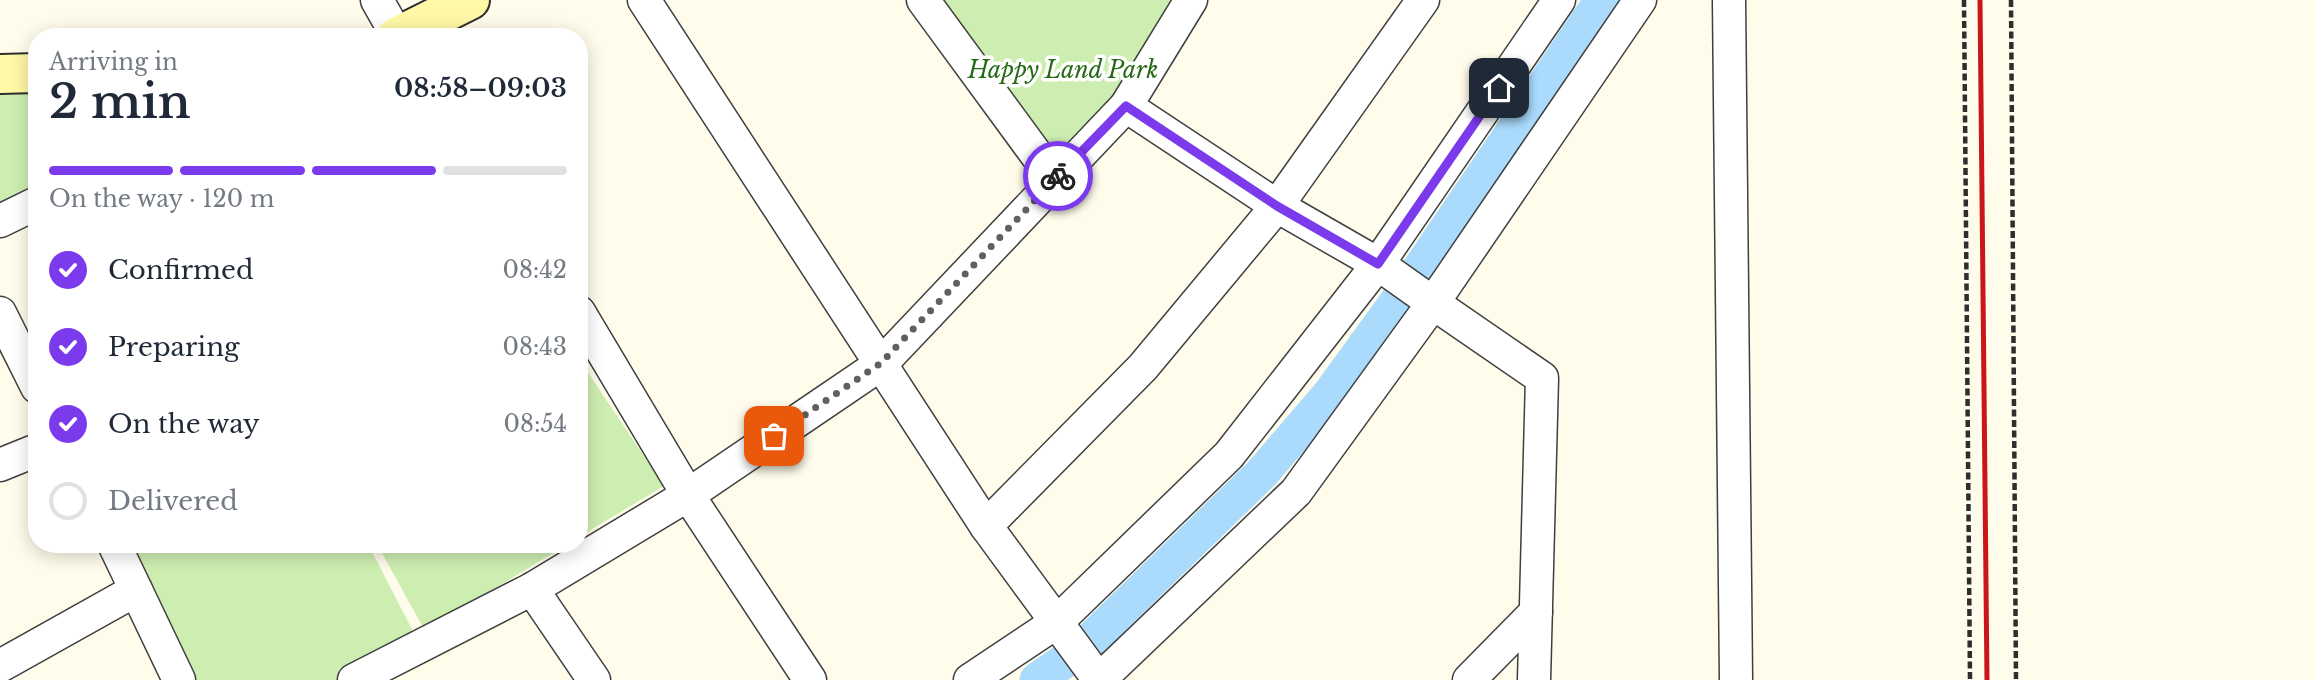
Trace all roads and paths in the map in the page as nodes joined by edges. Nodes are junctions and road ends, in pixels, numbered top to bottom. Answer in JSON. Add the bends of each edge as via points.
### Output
{"nodes":[{"id":1,"x":377,"y":0,"type":"edge"},
{"id":2,"x":470,"y":0,"type":"edge"},
{"id":3,"x":644,"y":0,"type":"edge"},
{"id":4,"x":923,"y":0,"type":"edge"},
{"id":5,"x":1191,"y":0,"type":"edge"},
{"id":6,"x":1423,"y":0,"type":"edge"},
{"id":7,"x":1559,"y":0,"type":"edge"},
{"id":8,"x":1640,"y":0,"type":"edge"},
{"id":9,"x":1729,"y":0,"type":"edge"},
{"id":10,"x":1964,"y":0,"type":"edge"},
{"id":11,"x":2011,"y":0,"type":"edge"},
{"id":12,"x":393,"y":28,"type":"edge"},
{"id":13,"x":413,"y":28,"type":"edge"},
{"id":14,"x":28,"y":73,"type":"edge"},
{"id":15,"x":0,"y":74,"type":"edge"},
{"id":16,"x":1126,"y":106,"type":"junction"},
{"id":17,"x":1055,"y":180,"type":"junction"},
{"id":18,"x":1277,"y":206,"type":"junction"},
{"id":19,"x":28,"y":207,"type":"edge"},
{"id":20,"x":0,"y":221,"type":"edge"},
{"id":21,"x":1378,"y":264,"type":"junction"},
{"id":22,"x":1433,"y":303,"type":"junction"},
{"id":23,"x":0,"y":313,"type":"edge"},
{"id":24,"x":588,"y":327,"type":"edge"},
{"id":25,"x":881,"y":363,"type":"junction"},
{"id":26,"x":28,"y":369,"type":"edge"},
{"id":27,"x":28,"y":454,"type":"edge"},
{"id":28,"x":0,"y":465,"type":"edge"},
{"id":29,"x":688,"y":495,"type":"junction"},
{"id":30,"x":986,"y":526,"type":"junction"},
{"id":31,"x":118,"y":553,"type":"edge"},
{"id":32,"x":532,"y":589,"type":"junction"},
{"id":33,"x":136,"y":590,"type":"junction"},
{"id":34,"x":1536,"y":612,"type":"junction"},
{"id":35,"x":1057,"y":622,"type":"junction"},
{"id":36,"x":0,"y":666,"type":"edge"},
{"id":37,"x":179,"y":680,"type":"edge"},
{"id":38,"x":354,"y":680,"type":"edge"},
{"id":39,"x":594,"y":680,"type":"edge"},
{"id":40,"x":810,"y":680,"type":"edge"},
{"id":41,"x":970,"y":680,"type":"edge"},
{"id":42,"x":1099,"y":680,"type":"edge"},
{"id":43,"x":1469,"y":680,"type":"edge"},
{"id":44,"x":1534,"y":680,"type":"edge"},
{"id":45,"x":1736,"y":680,"type":"edge"},
{"id":46,"x":1970,"y":680,"type":"edge"},
{"id":47,"x":2016,"y":680,"type":"edge"}],
"edges":[{"from":1,"to":12,"type":"street"},
{"from":2,"to":13,"type":"street"},
{"from":3,"to":25,"type":"street"},
{"from":4,"to":17,"type":"street"},
{"from":5,"to":16,"type":"street"},
{"from":6,"to":18,"type":"street"},
{"from":7,"to":21,"type":"street"},
{"from":8,"to":22,"type":"street"},
{"from":9,"to":45,"type":"street"},
{"from":10,"to":46,"type":"path"},
{"from":11,"to":47,"type":"path"},
{"from":14,"to":15,"type":"street"},
{"from":16,"to":17,"type":"street"},
{"from":16,"to":18,"type":"street"},
{"from":17,"to":25,"type":"street"},
{"from":18,"to":21,"type":"street"},
{"from":18,"to":30,"type":"street","via":[[1143,367]]},
{"from":19,"to":20,"type":"street"},
{"from":21,"to":22,"type":"street"},
{"from":21,"to":35,"type":"street","via":[[1229,455]]},
{"from":22,"to":34,"type":"street","via":[[1542,378]]},
{"from":22,"to":42,"type":"street","via":[[1296,492]]},
{"from":23,"to":26,"type":"street"},
{"from":24,"to":29,"type":"street"},
{"from":25,"to":29,"type":"street"},
{"from":25,"to":30,"type":"street"},
{"from":27,"to":28,"type":"street"},
{"from":29,"to":32,"type":"street"},
{"from":29,"to":40,"type":"street"},
{"from":30,"to":35,"type":"street"},
{"from":31,"to":33,"type":"street"},
{"from":32,"to":38,"type":"street"},
{"from":32,"to":39,"type":"street"},
{"from":33,"to":36,"type":"street"},
{"from":33,"to":37,"type":"street"},
{"from":34,"to":43,"type":"street"},
{"from":34,"to":44,"type":"street"},
{"from":35,"to":41,"type":"street"},
{"from":35,"to":42,"type":"street"}]}
